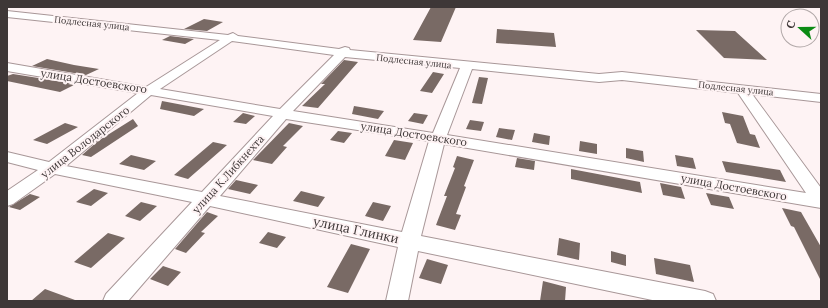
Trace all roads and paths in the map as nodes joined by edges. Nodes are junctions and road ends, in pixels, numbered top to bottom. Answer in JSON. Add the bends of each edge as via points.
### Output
{"nodes":[{"id":1,"x":7,"y":14,"type":"edge"},
{"id":2,"x":242,"y":29,"type":"dead end"},
{"id":3,"x":230,"y":38,"type":"junction"},
{"id":4,"x":344,"y":52,"type":"junction"},
{"id":5,"x":467,"y":66,"type":"junction"},
{"id":6,"x":7,"y":67,"type":"edge"},
{"id":7,"x":741,"y":88,"type":"junction"},
{"id":8,"x":150,"y":90,"type":"junction"},
{"id":9,"x":821,"y":98,"type":"edge"},
{"id":10,"x":283,"y":114,"type":"junction"},
{"id":11,"x":438,"y":138,"type":"junction"},
{"id":12,"x":7,"y":157,"type":"edge"},
{"id":13,"x":51,"y":169,"type":"junction"},
{"id":14,"x":205,"y":198,"type":"junction"},
{"id":15,"x":7,"y":200,"type":"edge"},
{"id":16,"x":821,"y":202,"type":"edge"},
{"id":17,"x":409,"y":242,"type":"junction"},
{"id":18,"x":114,"y":301,"type":"edge"},
{"id":19,"x":397,"y":301,"type":"edge"},
{"id":20,"x":705,"y":301,"type":"edge"}],
"edges":[{"from":1,"to":3,"type":"street","name":"Подлесная улица"},
{"from":2,"to":3,"type":"street","name":"улица Володарского"},
{"from":3,"to":4,"type":"street","name":"Подлесная улица"},
{"from":3,"to":8,"type":"street","name":"улица Володарского"},
{"from":4,"to":5,"type":"street","name":"Подлесная улица"},
{"from":4,"to":10,"type":"street","name":"улица К.Либкнехта"},
{"from":5,"to":7,"type":"street","name":"Подлесная улица","via":[[599,78],[622,76]]},
{"from":5,"to":11,"type":"street"},
{"from":6,"to":8,"type":"street","name":"улица Достоевского"},
{"from":7,"to":9,"type":"street","name":"Подлесная улица"},
{"from":7,"to":16,"type":"street"},
{"from":8,"to":10,"type":"street","name":"улица Достоевского"},
{"from":8,"to":13,"type":"street","name":"улица Володарского"},
{"from":10,"to":11,"type":"street","name":"улица Достоевского"},
{"from":10,"to":14,"type":"street","name":"улица К.Либкнехта"},
{"from":11,"to":16,"type":"street","name":"улица Достоевского"},
{"from":11,"to":17,"type":"street"},
{"from":12,"to":13,"type":"street","name":"улица Глинки"},
{"from":13,"to":14,"type":"street","name":"улица Глинки"},
{"from":13,"to":15,"type":"street","name":"улица Володарского"},
{"from":14,"to":17,"type":"street","name":"улица Глинки"},
{"from":14,"to":18,"type":"street","name":"улица К.Либкнехта"},
{"from":17,"to":19,"type":"street"},
{"from":17,"to":20,"type":"street","name":"улица Глинки"}]}
